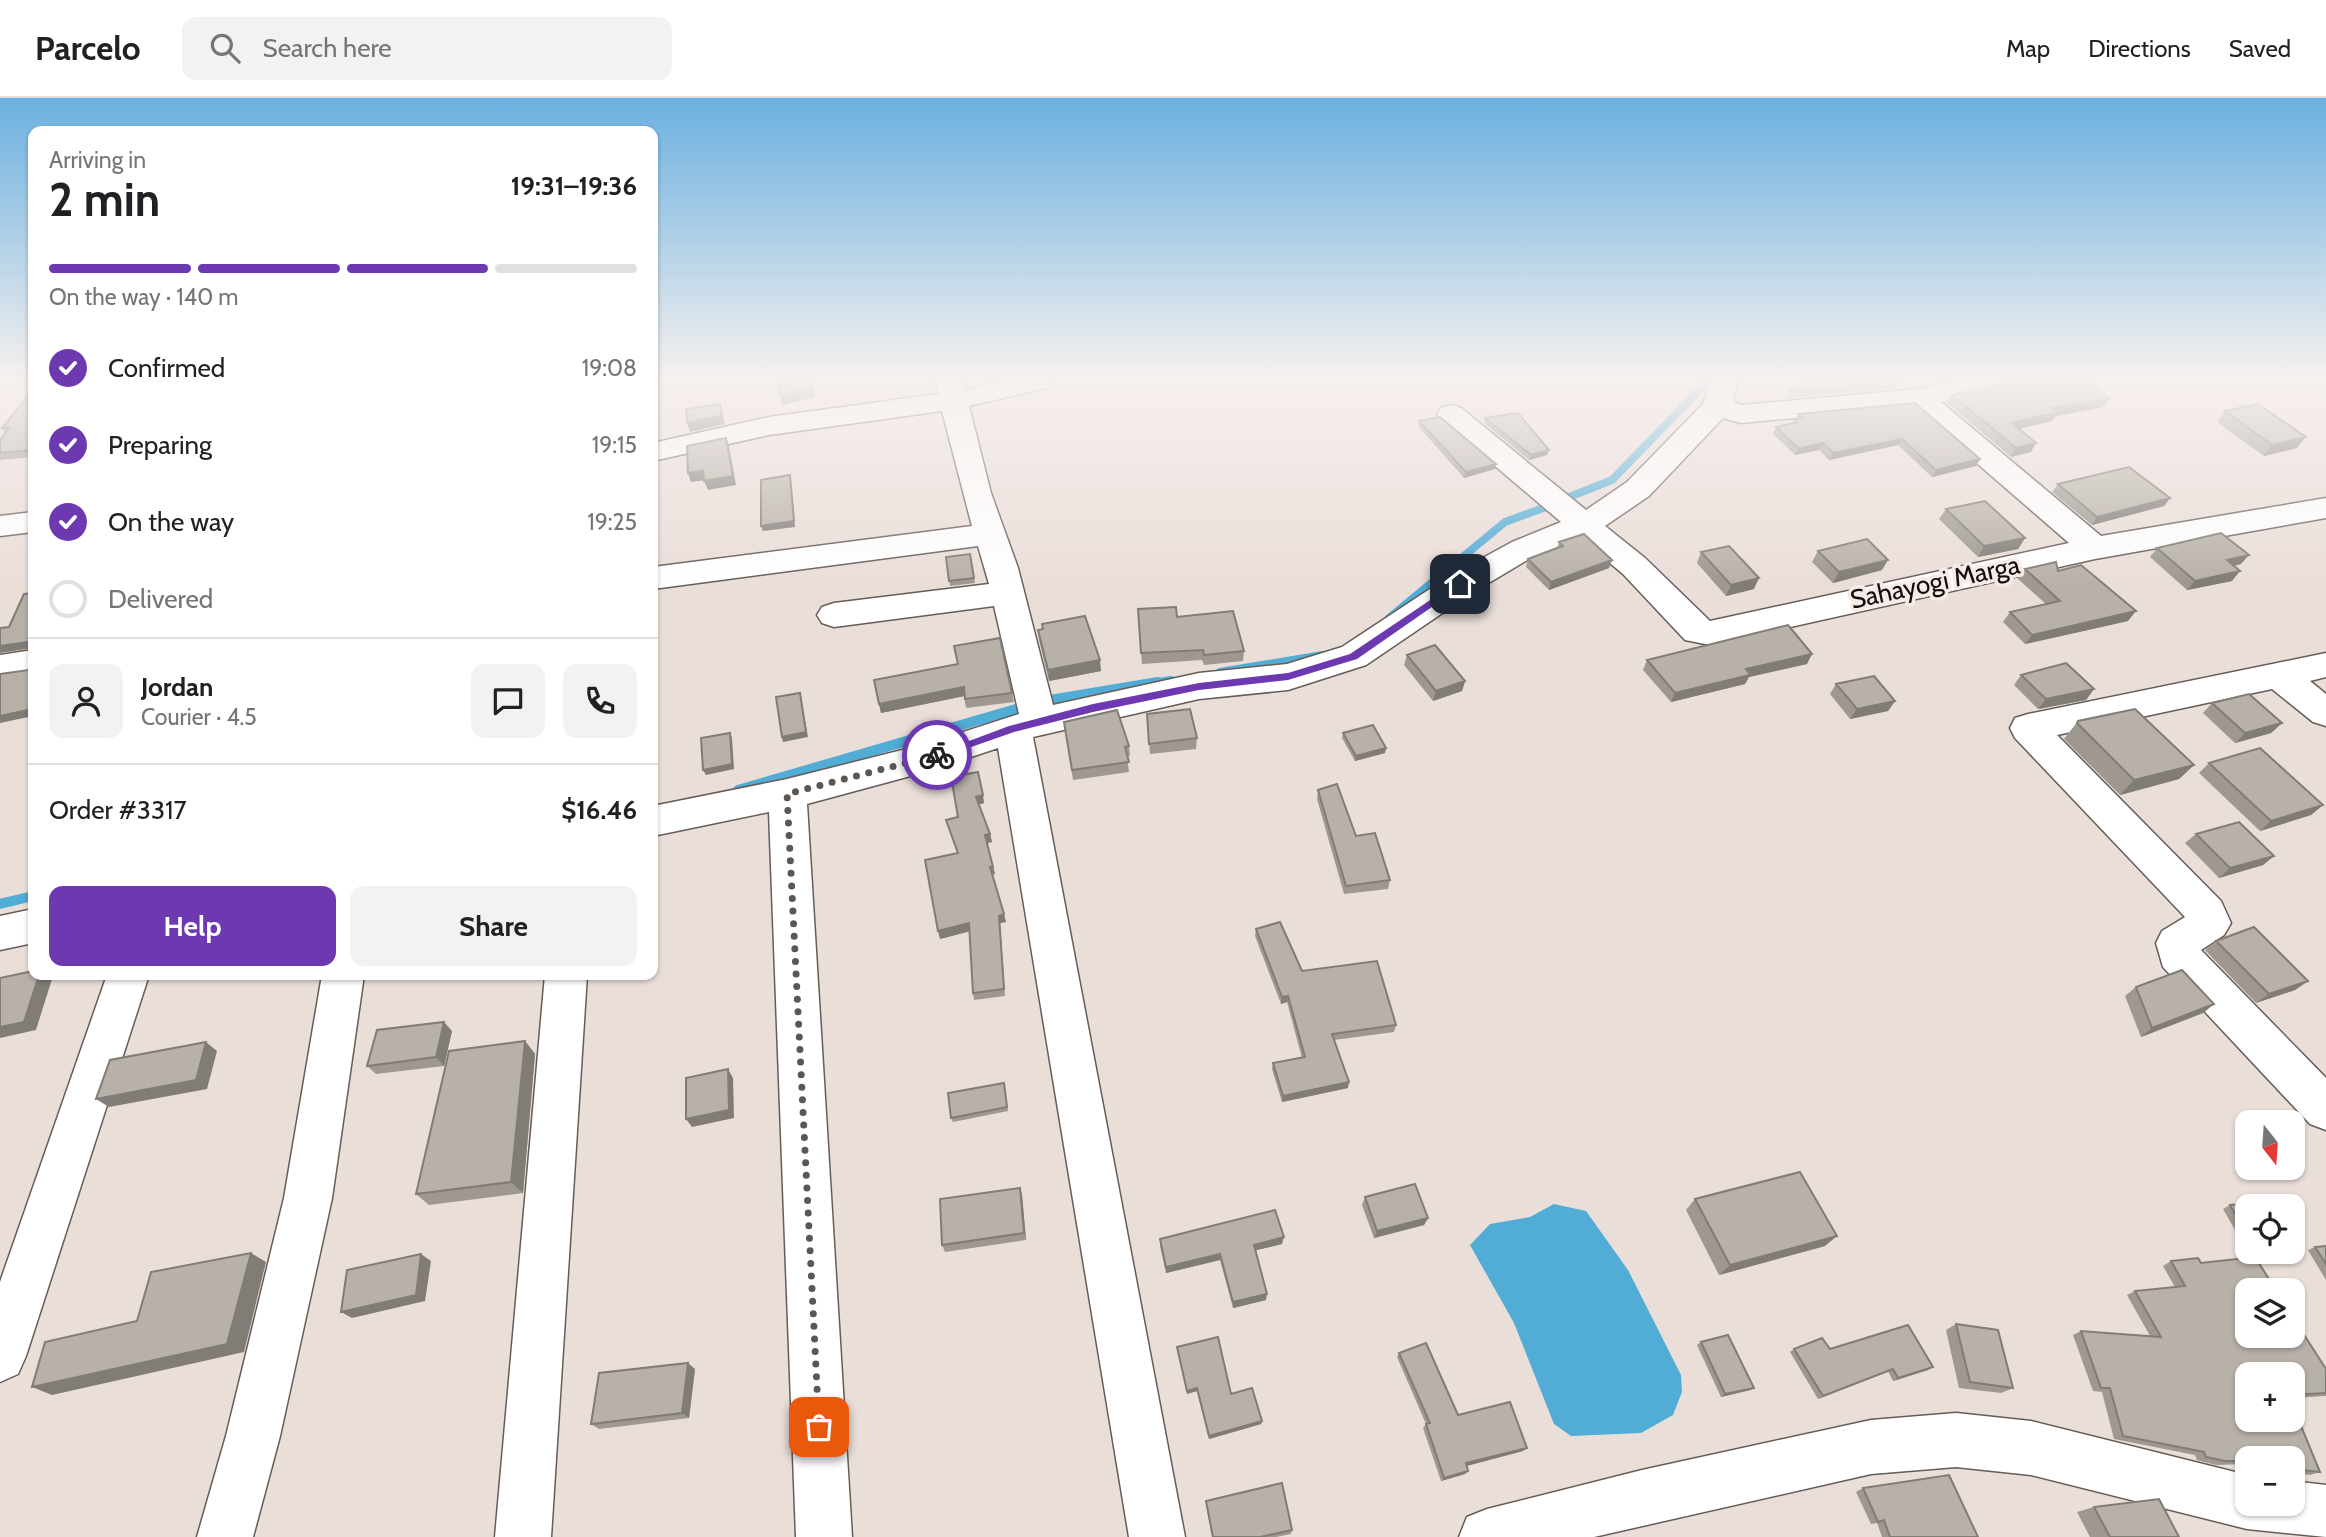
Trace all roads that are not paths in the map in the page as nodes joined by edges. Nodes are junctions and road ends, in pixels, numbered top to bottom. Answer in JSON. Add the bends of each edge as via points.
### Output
{"nodes":[{"id":1,"x":967,"y":448,"type":"edge"},
{"id":2,"x":1493,"y":448,"type":"edge"},
{"id":3,"x":1673,"y":448,"type":"edge"},
{"id":4,"x":1978,"y":448,"type":"edge"},
{"id":5,"x":2326,"y":508,"type":"edge"},
{"id":6,"x":28,"y":523,"type":"edge"},
{"id":7,"x":1586,"y":524,"type":"junction"},
{"id":8,"x":0,"y":526,"type":"edge"},
{"id":9,"x":990,"y":534,"type":"junction"},
{"id":10,"x":2095,"y":548,"type":"junction"},
{"id":11,"x":658,"y":577,"type":"edge"},
{"id":12,"x":1008,"y":593,"type":"junction"},
{"id":13,"x":834,"y":615,"type":"dead end"},
{"id":14,"x":28,"y":663,"type":"edge"},
{"id":15,"x":2326,"y":665,"type":"edge"},
{"id":16,"x":0,"y":667,"type":"edge"},
{"id":17,"x":2278,"y":676,"type":"junction"},
{"id":18,"x":2326,"y":713,"type":"edge"},
{"id":19,"x":1026,"y":726,"type":"junction"},
{"id":20,"x":787,"y":794,"type":"junction"},
{"id":21,"x":658,"y":820,"type":"edge"},
{"id":22,"x":28,"y":927,"type":"edge"},
{"id":23,"x":0,"y":933,"type":"edge"},
{"id":24,"x":126,"y":980,"type":"edge"},
{"id":25,"x":342,"y":980,"type":"edge"},
{"id":26,"x":566,"y":980,"type":"edge"},
{"id":27,"x":2326,"y":1109,"type":"edge"},
{"id":28,"x":0,"y":1356,"type":"edge"},
{"id":29,"x":2235,"y":1499,"type":"edge"},
{"id":30,"x":2305,"y":1510,"type":"edge"},
{"id":31,"x":2326,"y":1513,"type":"edge"},
{"id":32,"x":225,"y":1537,"type":"edge"},
{"id":33,"x":523,"y":1537,"type":"edge"},
{"id":34,"x":824,"y":1537,"type":"edge"},
{"id":35,"x":1157,"y":1537,"type":"edge"},
{"id":36,"x":1486,"y":1537,"type":"edge"}],
"edges":[{"from":1,"to":9,"type":"street"},
{"from":2,"to":7,"type":"street","name":"Sahayogi Marga"},
{"from":3,"to":7,"type":"street","via":[[1638,489]]},
{"from":4,"to":10,"type":"street"},
{"from":5,"to":10,"type":"street","name":"Sahayogi Marga"},
{"from":6,"to":8,"type":"street"},
{"from":7,"to":10,"type":"street","name":"Sahayogi Marga","via":[[1697,632],[1710,633]]},
{"from":7,"to":19,"type":"street","via":[[1523,549],[1460,584],[1354,656],[1288,677],[1199,686]]},
{"from":9,"to":11,"type":"street"},
{"from":9,"to":12,"type":"street"},
{"from":12,"to":13,"type":"street"},
{"from":12,"to":19,"type":"street"},
{"from":14,"to":16,"type":"street"},
{"from":15,"to":17,"type":"street"},
{"from":17,"to":18,"type":"street"},
{"from":17,"to":27,"type":"street","via":[[2028,728],[2207,913],[2210,923],[2177,943],[2178,954]]},
{"from":19,"to":20,"type":"street"},
{"from":19,"to":35,"type":"street"},
{"from":20,"to":21,"type":"street"},
{"from":20,"to":34,"type":"street"},
{"from":22,"to":23,"type":"street"},
{"from":24,"to":28,"type":"street"},
{"from":25,"to":32,"type":"street","via":[[308,1198]]},
{"from":26,"to":33,"type":"street"},
{"from":29,"to":36,"type":"street","via":[[2031,1448],[1956,1440],[1871,1447]]},
{"from":30,"to":31,"type":"street"}]}
